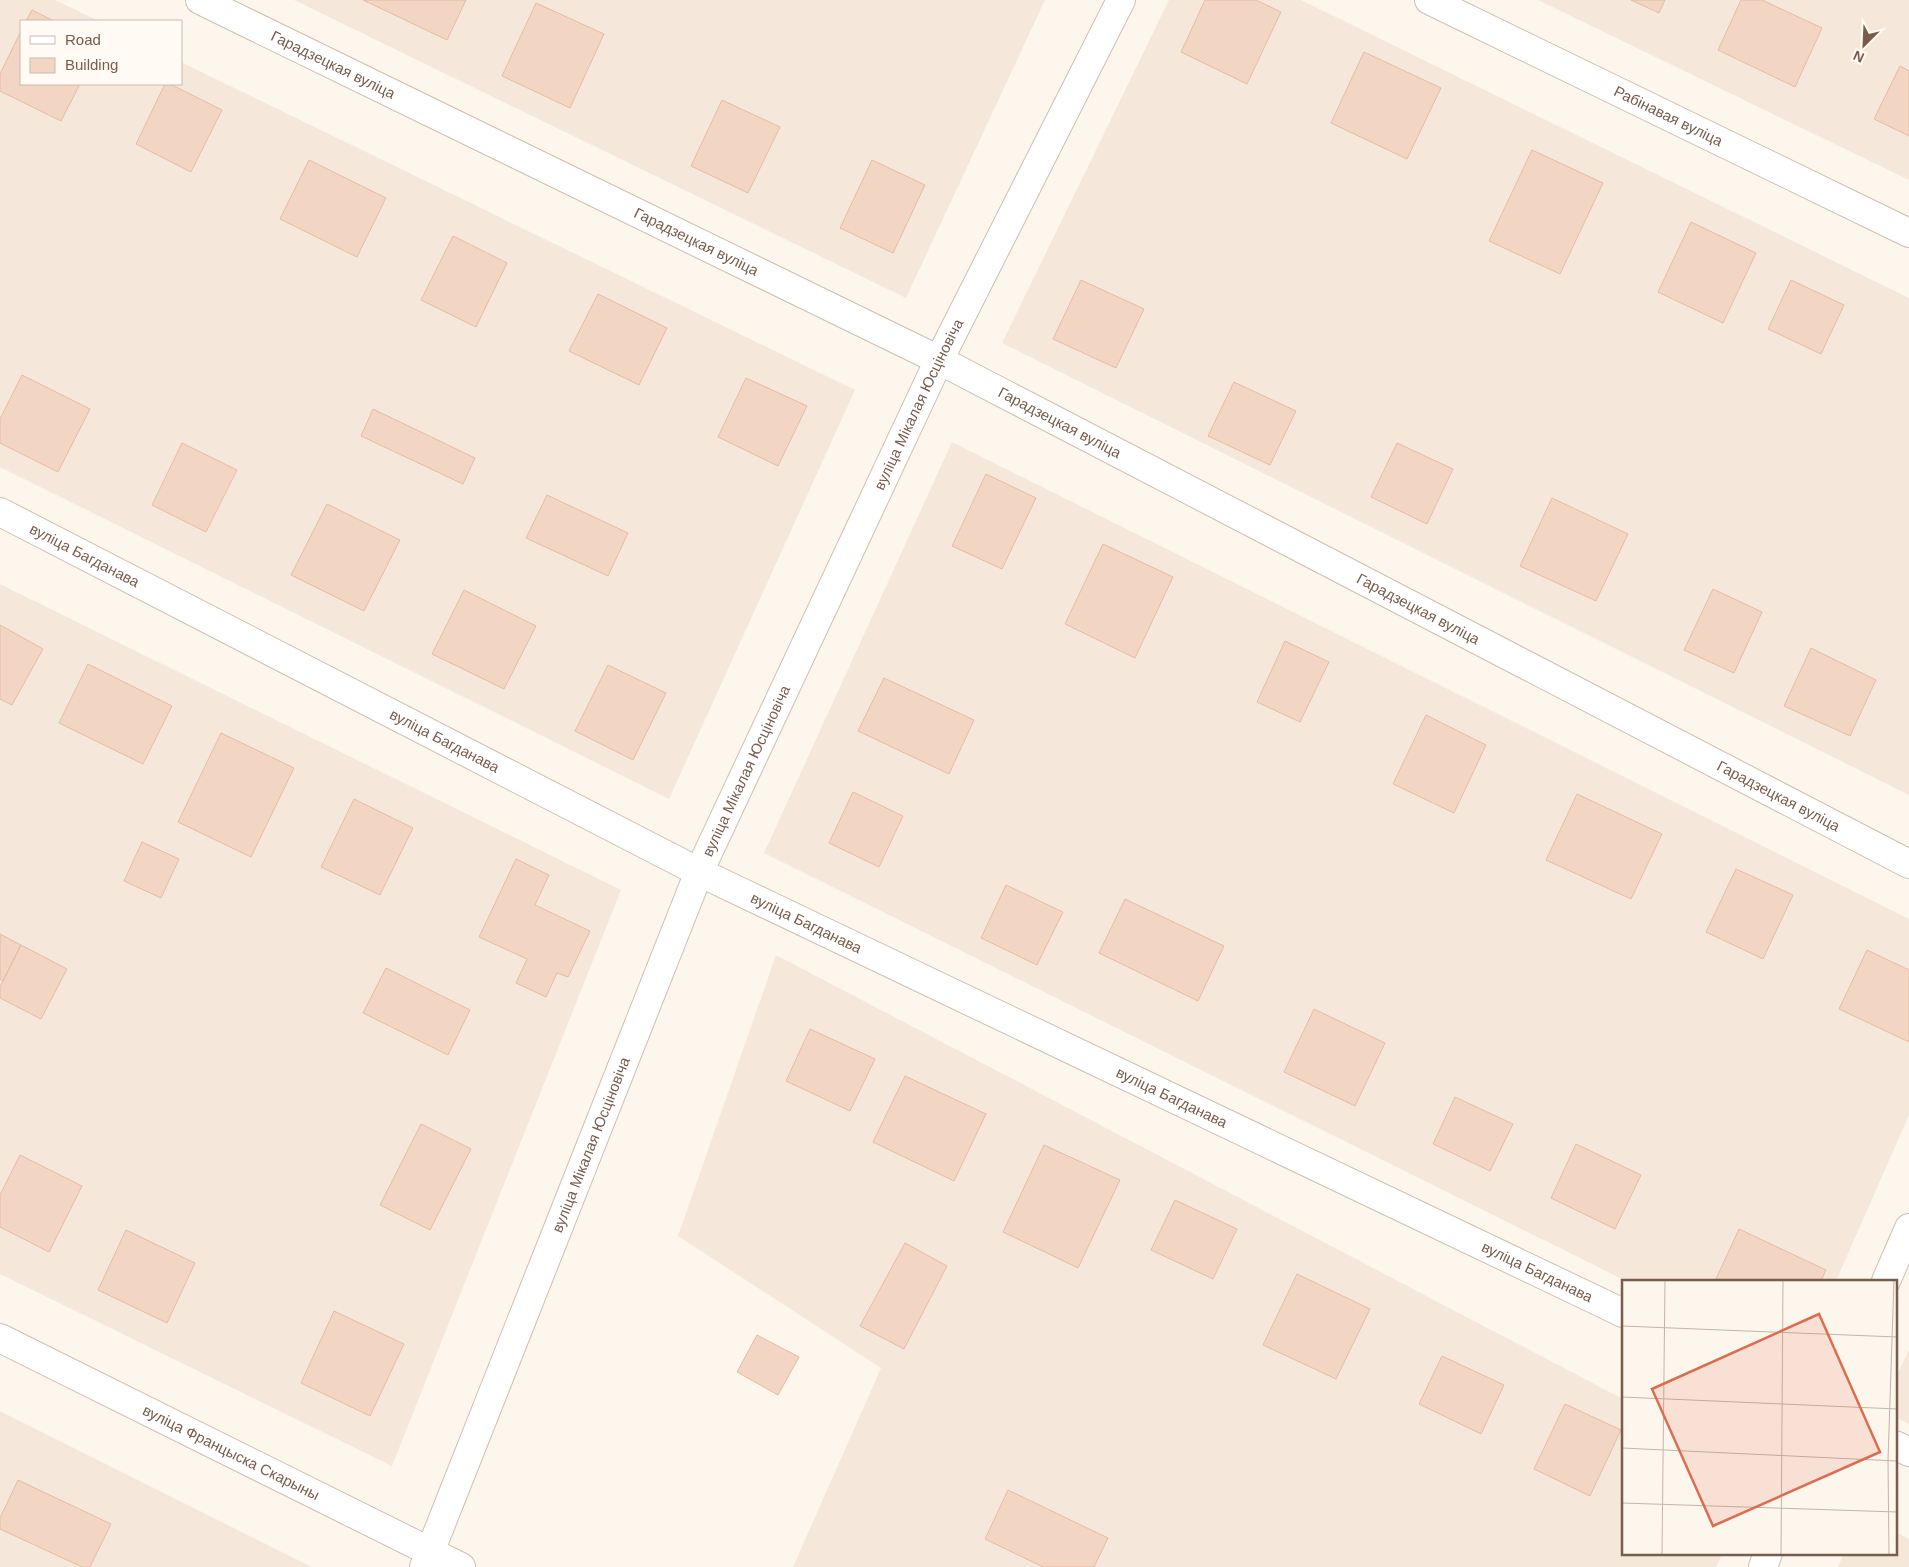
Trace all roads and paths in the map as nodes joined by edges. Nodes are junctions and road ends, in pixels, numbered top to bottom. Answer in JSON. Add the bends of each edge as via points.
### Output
{"nodes":[{"id":1,"x":200,"y":0,"type":"edge"},
{"id":2,"x":1121,"y":0,"type":"edge"},
{"id":3,"x":1429,"y":0,"type":"edge"},
{"id":4,"x":1909,"y":233,"type":"edge"},
{"id":5,"x":939,"y":360,"type":"junction"},
{"id":6,"x":0,"y":512,"type":"edge"},
{"id":7,"x":1909,"y":864,"type":"edge"},
{"id":8,"x":699,"y":872,"type":"junction"},
{"id":9,"x":1909,"y":1228,"type":"edge"},
{"id":10,"x":1886,"y":1280,"type":"edge"},
{"id":11,"x":1622,"y":1313,"type":"edge"},
{"id":12,"x":0,"y":1338,"type":"edge"},
{"id":13,"x":1896,"y":1446,"type":"edge"},
{"id":14,"x":1909,"y":1452,"type":"edge"},
{"id":15,"x":1768,"y":1554,"type":"edge"},
{"id":16,"x":428,"y":1560,"type":"edge"},
{"id":17,"x":461,"y":1567,"type":"edge"},
{"id":18,"x":1763,"y":1567,"type":"edge"}],
"edges":[{"from":1,"to":5,"type":"street","name":"Гарадзецкая вуліца"},
{"from":2,"to":5,"type":"street","name":"вуліца Мікалая Юсціновіча"},
{"from":3,"to":4,"type":"street","name":"Рабінавая вуліца"},
{"from":5,"to":7,"type":"street","name":"Гарадзецкая вуліца"},
{"from":5,"to":8,"type":"street","name":"вуліца Мікалая Юсціновіча"},
{"from":6,"to":8,"type":"street","name":"вуліца Багданава"},
{"from":8,"to":11,"type":"street","name":"вуліца Багданава"},
{"from":8,"to":16,"type":"street","name":"вуліца Мікалая Юсціновіча"},
{"from":9,"to":10,"type":"street"},
{"from":12,"to":16,"type":"street","name":"вуліца Францыска Скарыны"},
{"from":13,"to":14,"type":"street"},
{"from":15,"to":18,"type":"street"},
{"from":16,"to":17,"type":"street","name":"вуліца Францыска Скарыны"}]}
